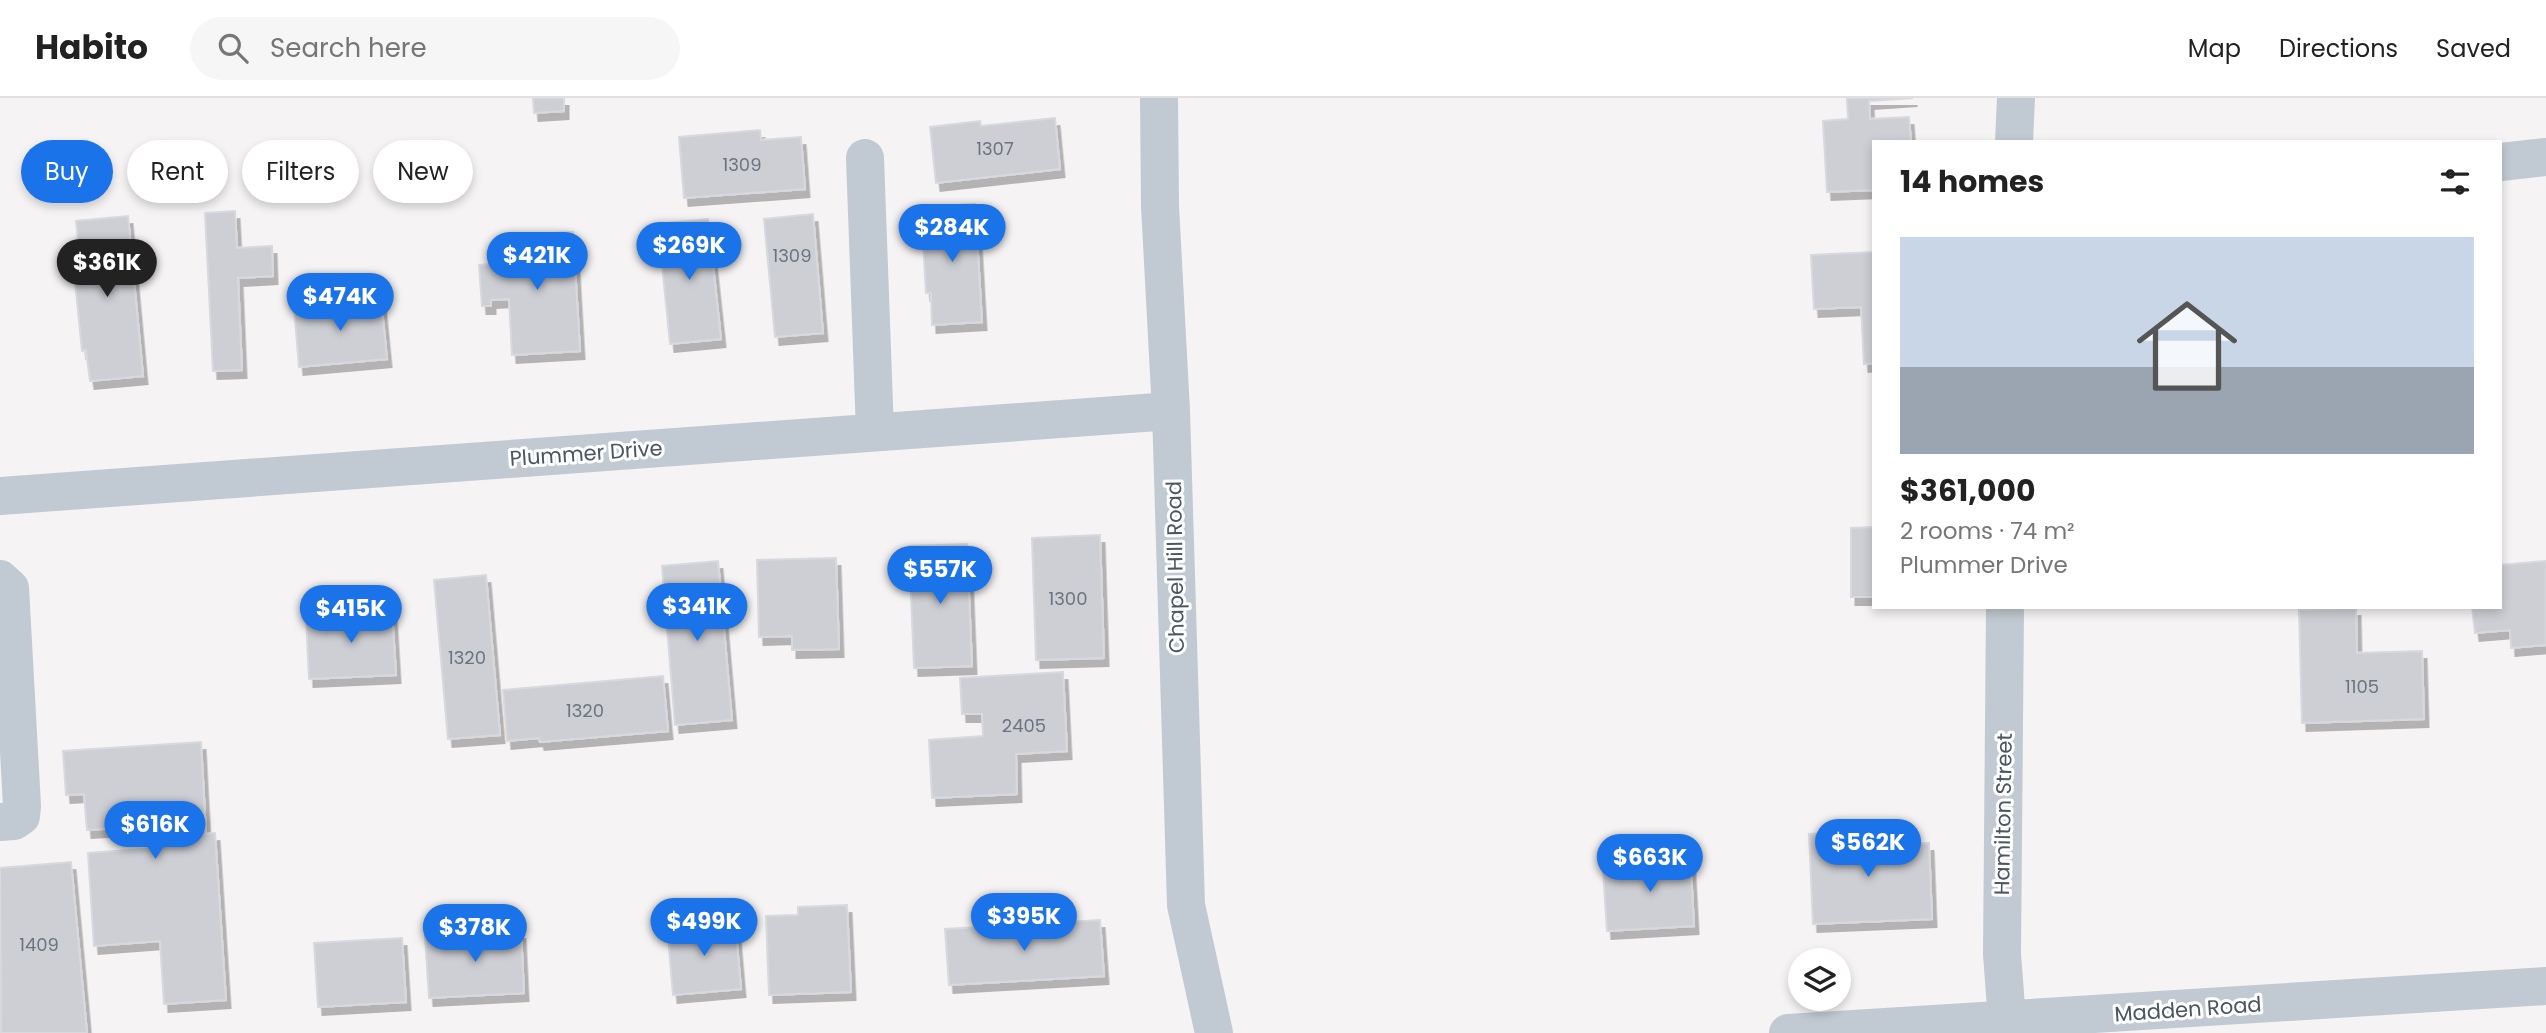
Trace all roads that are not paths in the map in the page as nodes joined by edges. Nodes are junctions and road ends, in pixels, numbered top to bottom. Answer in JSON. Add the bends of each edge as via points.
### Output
{"nodes":[{"id":1,"x":1159,"y":98,"type":"edge"},
{"id":2,"x":2017,"y":98,"type":"edge"},
{"id":3,"x":2014,"y":140,"type":"edge"},
{"id":4,"x":2546,"y":157,"type":"edge"},
{"id":5,"x":865,"y":158,"type":"dead end"},
{"id":6,"x":2502,"y":162,"type":"edge"},
{"id":7,"x":1171,"y":411,"type":"junction"},
{"id":8,"x":875,"y":432,"type":"junction"},
{"id":9,"x":0,"y":496,"type":"edge"},
{"id":10,"x":0,"y":579,"type":"edge"},
{"id":11,"x":2005,"y":609,"type":"edge"},
{"id":12,"x":0,"y":822,"type":"edge"},
{"id":13,"x":2546,"y":986,"type":"edge"},
{"id":14,"x":2007,"y":1020,"type":"junction"},
{"id":15,"x":1214,"y":1033,"type":"edge"},
{"id":16,"x":1788,"y":1033,"type":"edge"}],
"edges":[{"from":1,"to":7,"type":"street","name":"Chapel Hill Road"},
{"from":2,"to":3,"type":"street"},
{"from":4,"to":6,"type":"street"},
{"from":5,"to":8,"type":"street"},
{"from":7,"to":8,"type":"street","name":"Plummer Drive"},
{"from":7,"to":15,"type":"street","name":"Chapel Hill Road","via":[[1186,905]]},
{"from":8,"to":9,"type":"street","name":"Plummer Drive"},
{"from":10,"to":12,"type":"street","via":[[9,588],[22,806],[21,816]]},
{"from":11,"to":14,"type":"street","name":"Hamilton Street","via":[[2001,954]]},
{"from":13,"to":14,"type":"street","name":"Madden Road"},
{"from":14,"to":16,"type":"street","name":"Madden Road"}]}
